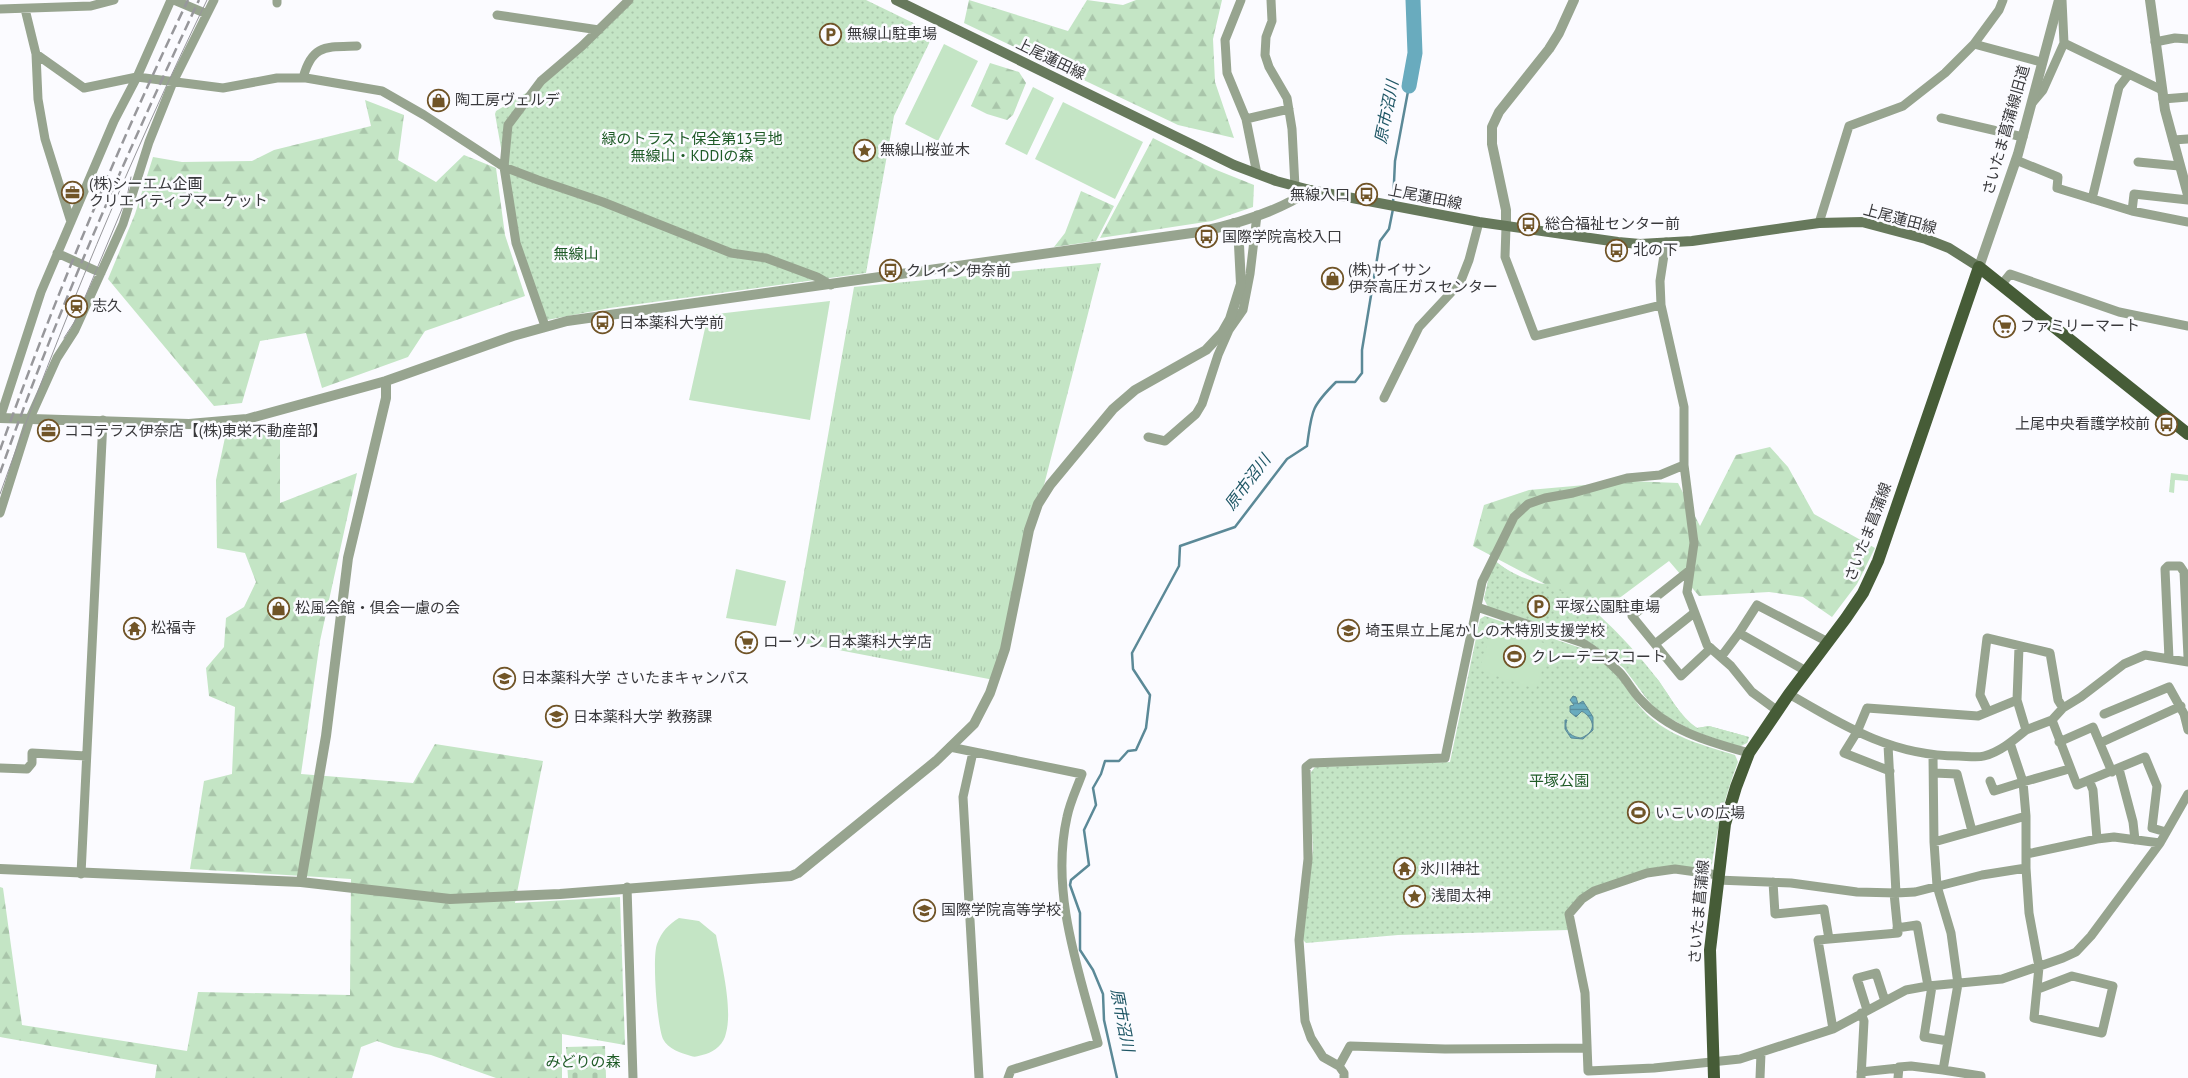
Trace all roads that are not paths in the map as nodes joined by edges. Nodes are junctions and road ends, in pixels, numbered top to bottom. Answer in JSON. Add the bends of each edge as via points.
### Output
{"nodes":[{"id":1,"x":114,"y":0,"type":"edge"},
{"id":2,"x":172,"y":0,"type":"edge"},
{"id":3,"x":214,"y":0,"type":"edge"},
{"id":4,"x":629,"y":0,"type":"edge"},
{"id":5,"x":896,"y":0,"type":"edge"},
{"id":6,"x":1241,"y":0,"type":"edge"},
{"id":7,"x":1272,"y":0,"type":"edge"},
{"id":8,"x":1574,"y":0,"type":"edge"},
{"id":9,"x":2002,"y":0,"type":"edge"},
{"id":10,"x":2061,"y":0,"type":"edge"},
{"id":11,"x":2150,"y":0,"type":"edge"},
{"id":12,"x":0,"y":9,"type":"edge"},
{"id":13,"x":26,"y":9,"type":"junction"},
{"id":14,"x":207,"y":14,"type":"junction"},
{"id":15,"x":497,"y":15,"type":"dead end"},
{"id":16,"x":599,"y":30,"type":"junction"},
{"id":17,"x":2188,"y":39,"type":"edge"},
{"id":18,"x":2156,"y":42,"type":"junction"},
{"id":19,"x":2064,"y":43,"type":"junction"},
{"id":20,"x":1974,"y":44,"type":"junction"},
{"id":21,"x":357,"y":46,"type":"dead end"},
{"id":22,"x":36,"y":54,"type":"junction"},
{"id":23,"x":2041,"y":62,"type":"junction"},
{"id":24,"x":2129,"y":74,"type":"junction"},
{"id":25,"x":137,"y":77,"type":"junction"},
{"id":26,"x":303,"y":78,"type":"junction"},
{"id":27,"x":173,"y":82,"type":"junction"},
{"id":28,"x":2163,"y":95,"type":"junction"},
{"id":29,"x":2188,"y":98,"type":"edge"},
{"id":30,"x":2032,"y":103,"type":"junction"},
{"id":31,"x":1289,"y":109,"type":"junction"},
{"id":32,"x":1941,"y":118,"type":"dead end"},
{"id":33,"x":1246,"y":119,"type":"junction"},
{"id":34,"x":2022,"y":137,"type":"junction"},
{"id":35,"x":2188,"y":139,"type":"edge"},
{"id":36,"x":2172,"y":140,"type":"junction"},
{"id":37,"x":2016,"y":160,"type":"junction"},
{"id":38,"x":2138,"y":162,"type":"dead end"},
{"id":39,"x":2179,"y":166,"type":"junction"},
{"id":40,"x":504,"y":167,"type":"junction"},
{"id":41,"x":1257,"y":174,"type":"junction"},
{"id":42,"x":2186,"y":183,"type":"edge"},
{"id":43,"x":1295,"y":187,"type":"junction"},
{"id":44,"x":1310,"y":190,"type":"junction"},
{"id":45,"x":2188,"y":195,"type":"edge"},
{"id":46,"x":2092,"y":199,"type":"junction"},
{"id":47,"x":2188,"y":200,"type":"edge"},
{"id":48,"x":2132,"y":211,"type":"junction"},
{"id":49,"x":1257,"y":215,"type":"junction"},
{"id":50,"x":71,"y":222,"type":"junction"},
{"id":51,"x":1479,"y":222,"type":"junction"},
{"id":52,"x":2188,"y":222,"type":"edge"},
{"id":53,"x":1234,"y":223,"type":"junction"},
{"id":54,"x":1819,"y":223,"type":"junction"},
{"id":55,"x":1506,"y":227,"type":"junction"},
{"id":56,"x":1666,"y":242,"type":"junction"},
{"id":57,"x":57,"y":253,"type":"junction"},
{"id":58,"x":1979,"y":267,"type":"junction"},
{"id":59,"x":101,"y":273,"type":"junction"},
{"id":60,"x":2002,"y":284,"type":"junction"},
{"id":61,"x":831,"y":285,"type":"junction"},
{"id":62,"x":1661,"y":305,"type":"junction"},
{"id":63,"x":545,"y":326,"type":"junction"},
{"id":64,"x":2188,"y":326,"type":"edge"},
{"id":65,"x":386,"y":381,"type":"junction"},
{"id":66,"x":1384,"y":398,"type":"dead end"},
{"id":67,"x":0,"y":418,"type":"edge"},
{"id":68,"x":30,"y":418,"type":"junction"},
{"id":69,"x":103,"y":420,"type":"junction"},
{"id":70,"x":2188,"y":434,"type":"edge"},
{"id":71,"x":1148,"y":437,"type":"dead end"},
{"id":72,"x":1684,"y":465,"type":"junction"},
{"id":73,"x":0,"y":514,"type":"edge"},
{"id":74,"x":1690,"y":570,"type":"junction"},
{"id":75,"x":1477,"y":607,"type":"junction"},
{"id":76,"x":1694,"y":613,"type":"junction"},
{"id":77,"x":1740,"y":633,"type":"junction"},
{"id":78,"x":1828,"y":642,"type":"junction"},
{"id":79,"x":1655,"y":644,"type":"junction"},
{"id":80,"x":2019,"y":647,"type":"junction"},
{"id":81,"x":1711,"y":648,"type":"junction"},
{"id":82,"x":1721,"y":657,"type":"junction"},
{"id":83,"x":2188,"y":657,"type":"edge"},
{"id":84,"x":2168,"y":659,"type":"junction"},
{"id":85,"x":2188,"y":662,"type":"edge"},
{"id":86,"x":1806,"y":671,"type":"junction"},
{"id":87,"x":1789,"y":694,"type":"junction"},
{"id":88,"x":2018,"y":700,"type":"junction"},
{"id":89,"x":2063,"y":708,"type":"junction"},
{"id":90,"x":2184,"y":710,"type":"edge"},
{"id":91,"x":1778,"y":711,"type":"junction"},
{"id":92,"x":1988,"y":712,"type":"junction"},
{"id":93,"x":2104,"y":714,"type":"dead end"},
{"id":94,"x":2052,"y":720,"type":"junction"},
{"id":95,"x":2026,"y":730,"type":"junction"},
{"id":96,"x":2188,"y":730,"type":"edge"},
{"id":97,"x":1857,"y":732,"type":"junction"},
{"id":98,"x":2059,"y":742,"type":"junction"},
{"id":99,"x":2010,"y":743,"type":"junction"},
{"id":100,"x":2100,"y":743,"type":"junction"},
{"id":101,"x":1888,"y":745,"type":"junction"},
{"id":102,"x":950,"y":747,"type":"junction"},
{"id":103,"x":973,"y":752,"type":"junction"},
{"id":104,"x":1749,"y":753,"type":"junction"},
{"id":105,"x":86,"y":756,"type":"junction"},
{"id":106,"x":1933,"y":756,"type":"junction"},
{"id":107,"x":0,"y":768,"type":"edge"},
{"id":108,"x":2069,"y":769,"type":"junction"},
{"id":109,"x":2116,"y":770,"type":"junction"},
{"id":110,"x":1890,"y":771,"type":"junction"},
{"id":111,"x":1934,"y":773,"type":"junction"},
{"id":112,"x":2089,"y":780,"type":"junction"},
{"id":113,"x":1990,"y":781,"type":"dead end"},
{"id":114,"x":2023,"y":782,"type":"junction"},
{"id":115,"x":2188,"y":794,"type":"edge"},
{"id":116,"x":2026,"y":816,"type":"junction"},
{"id":117,"x":1972,"y":831,"type":"junction"},
{"id":118,"x":2166,"y":832,"type":"junction"},
{"id":119,"x":2097,"y":839,"type":"junction"},
{"id":120,"x":2134,"y":840,"type":"junction"},
{"id":121,"x":1934,"y":842,"type":"junction"},
{"id":122,"x":2160,"y":843,"type":"junction"},
{"id":123,"x":2027,"y":854,"type":"junction"},
{"id":124,"x":2026,"y":868,"type":"junction"},
{"id":125,"x":0,"y":869,"type":"edge"},
{"id":126,"x":81,"y":874,"type":"junction"},
{"id":127,"x":1718,"y":878,"type":"junction"},
{"id":128,"x":301,"y":882,"type":"junction"},
{"id":129,"x":1773,"y":882,"type":"junction"},
{"id":130,"x":1937,"y":886,"type":"junction"},
{"id":131,"x":627,"y":887,"type":"junction"},
{"id":132,"x":1895,"y":893,"type":"junction"},
{"id":133,"x":1897,"y":928,"type":"junction"},
{"id":134,"x":1829,"y":939,"type":"junction"},
{"id":135,"x":2038,"y":967,"type":"junction"},
{"id":136,"x":1958,"y":984,"type":"junction"},
{"id":137,"x":1930,"y":986,"type":"junction"},
{"id":138,"x":2038,"y":989,"type":"junction"},
{"id":139,"x":1885,"y":1001,"type":"junction"},
{"id":140,"x":1864,"y":1012,"type":"junction"},
{"id":141,"x":1833,"y":1029,"type":"junction"},
{"id":142,"x":1948,"y":1041,"type":"junction"},
{"id":143,"x":1587,"y":1048,"type":"junction"},
{"id":144,"x":1761,"y":1053,"type":"junction"},
{"id":145,"x":1714,"y":1062,"type":"junction"},
{"id":146,"x":1339,"y":1066,"type":"junction"},
{"id":147,"x":1899,"y":1068,"type":"junction"},
{"id":148,"x":1943,"y":1070,"type":"junction"},
{"id":149,"x":1861,"y":1075,"type":"edge"},
{"id":150,"x":633,"y":1078,"type":"edge"},
{"id":151,"x":979,"y":1078,"type":"edge"},
{"id":152,"x":1008,"y":1078,"type":"edge"},
{"id":153,"x":1344,"y":1078,"type":"edge"},
{"id":154,"x":1714,"y":1078,"type":"edge"},
{"id":155,"x":1760,"y":1078,"type":"edge"},
{"id":156,"x":1898,"y":1078,"type":"edge"},
{"id":157,"x":1980,"y":1078,"type":"edge"}],
"edges":[{"from":1,"to":13,"type":"street","via":[[91,6]]},
{"from":2,"to":14,"type":"street"},
{"from":2,"to":25,"type":"street"},
{"from":3,"to":14,"type":"street"},
{"from":4,"to":16,"type":"street"},
{"from":5,"to":41,"type":"main road","name":"上尾蓮田線"},
{"from":6,"to":33,"type":"street","via":[[1225,40],[1227,73]]},
{"from":7,"to":31,"type":"street","via":[[1272,22],[1266,37],[1265,55],[1287,98]]},
{"from":8,"to":55,"type":"street","via":[[1549,50],[1499,112],[1492,127]]},
{"from":9,"to":20,"type":"street","via":[[1999,10]]},
{"from":10,"to":19,"type":"street"},
{"from":10,"to":23,"type":"street","name":"さいたま菖蒲線旧道"},
{"from":11,"to":18,"type":"street"},
{"from":12,"to":13,"type":"street"},
{"from":13,"to":22,"type":"street"},
{"from":14,"to":27,"type":"street"},
{"from":15,"to":16,"type":"street"},
{"from":16,"to":40,"type":"street","via":[[541,81],[517,111],[508,125]]},
{"from":17,"to":18,"type":"street"},
{"from":18,"to":28,"type":"street"},
{"from":19,"to":24,"type":"street"},
{"from":19,"to":30,"type":"street","via":[[2043,90]]},
{"from":20,"to":23,"type":"street"},
{"from":20,"to":54,"type":"street","via":[[1945,73],[1903,106],[1849,126]]},
{"from":21,"to":26,"type":"street","via":[[324,47],[308,61]]},
{"from":22,"to":25,"type":"street","via":[[84,88]]},
{"from":22,"to":50,"type":"street","via":[[44,138]]},
{"from":23,"to":30,"type":"street","name":"さいたま菖蒲線旧道"},
{"from":24,"to":28,"type":"street"},
{"from":24,"to":46,"type":"street","via":[[2119,87]]},
{"from":25,"to":27,"type":"street"},
{"from":25,"to":50,"type":"street","via":[[114,120]]},
{"from":26,"to":27,"type":"street","via":[[278,78],[223,88]]},
{"from":26,"to":40,"type":"street","via":[[382,91]]},
{"from":27,"to":59,"type":"street","via":[[149,142],[123,224]]},
{"from":28,"to":29,"type":"street"},
{"from":28,"to":36,"type":"street"},
{"from":30,"to":34,"type":"street","name":"さいたま菖蒲線旧道"},
{"from":31,"to":33,"type":"street"},
{"from":31,"to":43,"type":"street"},
{"from":32,"to":34,"type":"street"},
{"from":33,"to":41,"type":"street"},
{"from":34,"to":37,"type":"street","name":"さいたま菖蒲線旧道"},
{"from":35,"to":36,"type":"street"},
{"from":36,"to":39,"type":"street"},
{"from":37,"to":46,"type":"street","via":[[2058,177],[2057,188]]},
{"from":37,"to":58,"type":"street","name":"さいたま菖蒲線旧道"},
{"from":38,"to":39,"type":"street"},
{"from":39,"to":42,"type":"street"},
{"from":40,"to":61,"type":"street","via":[[731,253],[766,258]]},
{"from":40,"to":63,"type":"street","via":[[516,243]]},
{"from":41,"to":43,"type":"main road","name":"上尾蓮田線"},
{"from":42,"to":45,"type":"street"},
{"from":43,"to":44,"type":"main road","name":"上尾蓮田線"},
{"from":44,"to":49,"type":"street"},
{"from":44,"to":51,"type":"main road","name":"上尾蓮田線"},
{"from":46,"to":48,"type":"street"},
{"from":47,"to":48,"type":"street","via":[[2134,194]]},
{"from":48,"to":52,"type":"street"},
{"from":49,"to":53,"type":"street"},
{"from":49,"to":71,"type":"street","via":[[1243,310],[1218,354],[1202,404],[1196,414],[1165,441]]},
{"from":50,"to":57,"type":"street"},
{"from":51,"to":55,"type":"main road","name":"上尾蓮田線"},
{"from":51,"to":66,"type":"street","via":[[1460,283],[1419,327]]},
{"from":53,"to":61,"type":"street","via":[[1163,238]]},
{"from":53,"to":102,"type":"street","via":[[1241,284],[1230,319],[1206,350],[1135,390],[1113,409],[1046,491],[1029,530],[1005,649],[990,692],[974,724]]},
{"from":54,"to":56,"type":"main road","name":"上尾蓮田線"},
{"from":54,"to":58,"type":"main road","name":"上尾蓮田線","via":[[1862,222],[1909,233],[1949,248]]},
{"from":55,"to":56,"type":"main road","name":"上尾蓮田線","via":[[1618,242]]},
{"from":55,"to":62,"type":"street","via":[[1506,257],[1535,336]]},
{"from":56,"to":62,"type":"street","via":[[1660,282]]},
{"from":57,"to":59,"type":"street"},
{"from":57,"to":67,"type":"street"},
{"from":58,"to":60,"type":"main road"},
{"from":58,"to":78,"type":"main road","name":"さいたま菖蒲線","via":[[1878,561],[1863,593]]},
{"from":59,"to":68,"type":"street"},
{"from":60,"to":64,"type":"street","via":[[2010,274],[2119,312]]},
{"from":60,"to":70,"type":"main road"},
{"from":61,"to":63,"type":"street"},
{"from":62,"to":72,"type":"street","via":[[1684,407]]},
{"from":63,"to":65,"type":"street"},
{"from":65,"to":69,"type":"street","via":[[247,419],[189,424]]},
{"from":65,"to":128,"type":"street","via":[[386,398],[348,558],[326,736]]},
{"from":67,"to":68,"type":"street"},
{"from":68,"to":69,"type":"street"},
{"from":68,"to":73,"type":"street"},
{"from":69,"to":105,"type":"street"},
{"from":72,"to":74,"type":"street","via":[[1694,543]]},
{"from":72,"to":75,"type":"street","via":[[1660,475],[1627,478],[1528,504],[1514,517],[1492,560],[1482,582]]},
{"from":74,"to":76,"type":"street","via":[[1687,592]]},
{"from":74,"to":79,"type":"street","via":[[1632,616]]},
{"from":75,"to":104,"type":"street","via":[[1583,643],[1620,673],[1640,700],[1663,720],[1682,731]]},
{"from":75,"to":146,"type":"street","via":[[1445,758],[1311,763],[1306,767],[1308,859],[1299,940],[1305,1021],[1323,1057]]},
{"from":76,"to":79,"type":"street"},
{"from":76,"to":81,"type":"street"},
{"from":77,"to":78,"type":"street","via":[[1757,605]]},
{"from":77,"to":82,"type":"street"},
{"from":77,"to":86,"type":"street"},
{"from":78,"to":86,"type":"main road","name":"さいたま菖蒲線"},
{"from":79,"to":81,"type":"street","via":[[1681,676]]},
{"from":80,"to":88,"type":"street"},
{"from":80,"to":89,"type":"street","via":[[2050,653],[2058,700]]},
{"from":80,"to":92,"type":"street","via":[[1987,638],[1980,695]]},
{"from":81,"to":82,"type":"street"},
{"from":82,"to":91,"type":"street","via":[[1752,692]]},
{"from":83,"to":84,"type":"street","via":[[2184,572],[2180,566],[2168,566],[2165,569]]},
{"from":84,"to":85,"type":"street"},
{"from":84,"to":89,"type":"street","via":[[2146,655],[2124,664]]},
{"from":86,"to":87,"type":"main road","name":"さいたま菖蒲線"},
{"from":87,"to":91,"type":"main road","name":"さいたま菖蒲線"},
{"from":87,"to":97,"type":"street"},
{"from":88,"to":92,"type":"street"},
{"from":88,"to":95,"type":"street"},
{"from":89,"to":94,"type":"street"},
{"from":90,"to":93,"type":"street","via":[[2169,686]]},
{"from":90,"to":96,"type":"street"},
{"from":90,"to":100,"type":"street"},
{"from":91,"to":104,"type":"main road","name":"さいたま菖蒲線"},
{"from":92,"to":97,"type":"street","via":[[1978,716],[1867,708]]},
{"from":94,"to":95,"type":"street"},
{"from":94,"to":98,"type":"street"},
{"from":95,"to":99,"type":"street"},
{"from":97,"to":101,"type":"street"},
{"from":97,"to":110,"type":"street","via":[[1844,752]]},
{"from":98,"to":100,"type":"street","via":[[2093,727]]},
{"from":98,"to":108,"type":"street"},
{"from":99,"to":106,"type":"street","via":[[1984,756]]},
{"from":99,"to":114,"type":"street"},
{"from":100,"to":109,"type":"street"},
{"from":101,"to":106,"type":"street"},
{"from":101,"to":110,"type":"street"},
{"from":102,"to":103,"type":"street"},
{"from":102,"to":131,"type":"street","via":[[936,762],[791,876]]},
{"from":103,"to":151,"type":"street","via":[[963,797]]},
{"from":103,"to":152,"type":"street","via":[[1082,774],[1067,816],[1062,856],[1066,920],[1098,1043],[1011,1070]]},
{"from":104,"to":127,"type":"main road","name":"さいたま菖蒲線","via":[[1725,824]]},
{"from":105,"to":107,"type":"street","via":[[32,753],[32,764],[28,769]]},
{"from":105,"to":126,"type":"street"},
{"from":106,"to":111,"type":"street"},
{"from":108,"to":112,"type":"street","via":[[2077,785]]},
{"from":108,"to":114,"type":"street"},
{"from":109,"to":112,"type":"street"},
{"from":109,"to":118,"type":"street","via":[[2145,757],[2157,786],[2152,828]]},
{"from":109,"to":120,"type":"street","via":[[2133,822]]},
{"from":110,"to":132,"type":"street"},
{"from":111,"to":117,"type":"street","via":[[1957,774]]},
{"from":111,"to":121,"type":"street"},
{"from":112,"to":119,"type":"street"},
{"from":113,"to":114,"type":"street","via":[[1994,791]]},
{"from":114,"to":116,"type":"street"},
{"from":115,"to":118,"type":"street"},
{"from":116,"to":117,"type":"street"},
{"from":116,"to":123,"type":"street"},
{"from":117,"to":121,"type":"street"},
{"from":118,"to":122,"type":"street"},
{"from":119,"to":120,"type":"street"},
{"from":119,"to":123,"type":"street"},
{"from":120,"to":122,"type":"street"},
{"from":121,"to":130,"type":"street"},
{"from":122,"to":135,"type":"street","via":[[2086,942],[2076,952]]},
{"from":123,"to":124,"type":"street"},
{"from":124,"to":130,"type":"street"},
{"from":124,"to":135,"type":"street"},
{"from":125,"to":126,"type":"street"},
{"from":126,"to":128,"type":"street"},
{"from":127,"to":129,"type":"street"},
{"from":127,"to":143,"type":"street","via":[[1675,869],[1648,873],[1594,891],[1569,914],[1585,993]]},
{"from":127,"to":145,"type":"main road","name":"さいたま菖蒲線","via":[[1710,950]]},
{"from":128,"to":131,"type":"street","via":[[450,899]]},
{"from":129,"to":132,"type":"street"},
{"from":129,"to":134,"type":"street","via":[[1775,914],[1824,910]]},
{"from":130,"to":132,"type":"street"},
{"from":130,"to":136,"type":"street","via":[[1951,933]]},
{"from":131,"to":150,"type":"street"},
{"from":132,"to":133,"type":"street"},
{"from":133,"to":134,"type":"street","via":[[1898,933]]},
{"from":133,"to":137,"type":"street","via":[[1917,925]]},
{"from":134,"to":141,"type":"street","via":[[1818,940]]},
{"from":135,"to":136,"type":"street","via":[[2002,979]]},
{"from":135,"to":138,"type":"street"},
{"from":136,"to":137,"type":"street"},
{"from":136,"to":142,"type":"street"},
{"from":137,"to":139,"type":"street","via":[[1906,990]]},
{"from":137,"to":142,"type":"street","via":[[1924,1037]]},
{"from":138,"to":138,"type":"street","via":[[2072,976],[2113,986],[2102,1034],[2034,1018]]},
{"from":139,"to":140,"type":"street"},
{"from":139,"to":140,"type":"street","via":[[1876,973],[1857,978]]},
{"from":140,"to":141,"type":"street"},
{"from":140,"to":149,"type":"street"},
{"from":141,"to":144,"type":"street"},
{"from":142,"to":148,"type":"street"},
{"from":143,"to":145,"type":"street","via":[[1588,1071]]},
{"from":143,"to":146,"type":"street","via":[[1350,1046]]},
{"from":144,"to":145,"type":"street"},
{"from":144,"to":155,"type":"street"},
{"from":145,"to":154,"type":"main road","name":"さいたま菖蒲線"},
{"from":146,"to":153,"type":"street"},
{"from":147,"to":148,"type":"street","via":[[1911,1066]]},
{"from":147,"to":149,"type":"street"},
{"from":147,"to":156,"type":"street"},
{"from":148,"to":157,"type":"street"}]}
